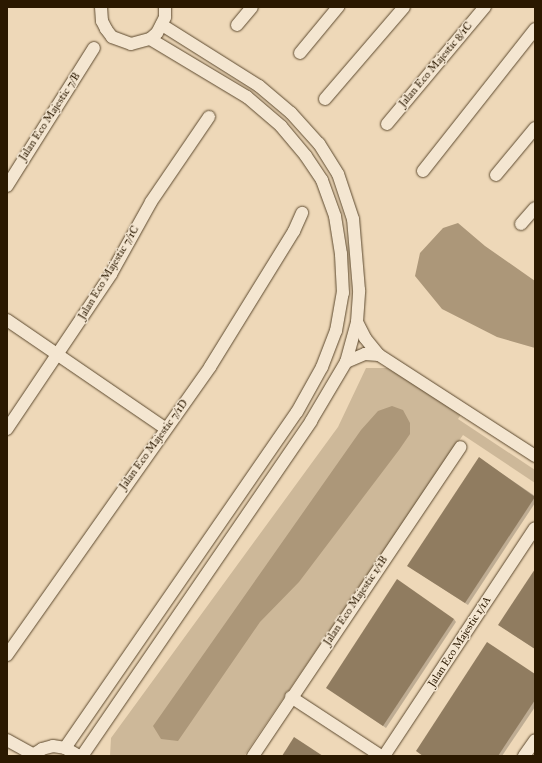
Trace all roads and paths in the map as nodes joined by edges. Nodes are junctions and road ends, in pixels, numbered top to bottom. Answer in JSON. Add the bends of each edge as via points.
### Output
{"nodes":[{"id":1,"x":165,"y":7,"type":"edge"},
{"id":2,"x":252,"y":7,"type":"edge"},
{"id":3,"x":338,"y":7,"type":"edge"},
{"id":4,"x":404,"y":7,"type":"edge"},
{"id":5,"x":485,"y":7,"type":"edge"},
{"id":6,"x":100,"y":8,"type":"edge"},
{"id":7,"x":162,"y":25,"type":"junction"},
{"id":8,"x":237,"y":25,"type":"dead end"},
{"id":9,"x":535,"y":30,"type":"edge"},
{"id":10,"x":150,"y":39,"type":"junction"},
{"id":11,"x":94,"y":48,"type":"dead end"},
{"id":12,"x":300,"y":53,"type":"dead end"},
{"id":13,"x":325,"y":99,"type":"dead end"},
{"id":14,"x":209,"y":117,"type":"dead end"},
{"id":15,"x":387,"y":124,"type":"dead end"},
{"id":16,"x":535,"y":128,"type":"edge"},
{"id":17,"x":424,"y":171,"type":"dead end"},
{"id":18,"x":496,"y":175,"type":"dead end"},
{"id":19,"x":7,"y":186,"type":"edge"},
{"id":20,"x":535,"y":208,"type":"edge"},
{"id":21,"x":302,"y":214,"type":"dead end"},
{"id":22,"x":521,"y":224,"type":"dead end"},
{"id":23,"x":7,"y":320,"type":"edge"},
{"id":24,"x":357,"y":322,"type":"junction"},
{"id":25,"x":57,"y":355,"type":"junction"},
{"id":26,"x":379,"y":355,"type":"junction"},
{"id":27,"x":346,"y":362,"type":"junction"},
{"id":28,"x":165,"y":428,"type":"junction"},
{"id":29,"x":7,"y":429,"type":"edge"},
{"id":30,"x":461,"y":447,"type":"dead end"},
{"id":31,"x":535,"y":456,"type":"edge"},
{"id":32,"x":535,"y":528,"type":"edge"},
{"id":33,"x":7,"y":655,"type":"edge"},
{"id":34,"x":291,"y":697,"type":"junction"},
{"id":35,"x":7,"y":740,"type":"edge"},
{"id":36,"x":535,"y":740,"type":"edge"},
{"id":37,"x":65,"y":748,"type":"junction"},
{"id":38,"x":31,"y":755,"type":"edge"},
{"id":39,"x":80,"y":756,"type":"edge"},
{"id":40,"x":253,"y":756,"type":"edge"},
{"id":41,"x":381,"y":756,"type":"edge"},
{"id":42,"x":384,"y":756,"type":"edge"},
{"id":43,"x":524,"y":756,"type":"edge"}],
"edges":[{"from":1,"to":7,"type":"street"},
{"from":2,"to":8,"type":"street"},
{"from":3,"to":12,"type":"street"},
{"from":4,"to":13,"type":"street"},
{"from":5,"to":15,"type":"street","name":"Jalan Eco Majestic 8/1C"},
{"from":6,"to":10,"type":"street","via":[[102,20],[112,37],[130,44]]},
{"from":7,"to":10,"type":"street"},
{"from":7,"to":24,"type":"street","via":[[259,86],[291,114],[319,144],[338,174],[353,218],[359,290]]},
{"from":9,"to":17,"type":"street"},
{"from":10,"to":37,"type":"street","via":[[247,97],[281,126],[306,156],[322,180],[335,216],[341,254],[343,293],[331,345],[297,412]]},
{"from":11,"to":19,"type":"street","name":"Jalan Eco Majestic 7/B"},
{"from":14,"to":25,"type":"street","name":"Jalan Eco Majestic 7/1C","via":[[150,204],[111,274]]},
{"from":16,"to":18,"type":"street"},
{"from":20,"to":22,"type":"street"},
{"from":21,"to":28,"type":"street","name":"Jalan Eco Majestic 7/1D","via":[[210,367]]},
{"from":23,"to":25,"type":"street"},
{"from":24,"to":26,"type":"street"},
{"from":24,"to":27,"type":"street"},
{"from":25,"to":28,"type":"street"},
{"from":25,"to":29,"type":"street","name":"Jalan Eco Majestic 7/1C"},
{"from":26,"to":27,"type":"street","via":[[365,354]]},
{"from":26,"to":31,"type":"street"},
{"from":27,"to":39,"type":"street","via":[[311,421]]},
{"from":28,"to":33,"type":"street","name":"Jalan Eco Majestic 7/1D"},
{"from":30,"to":34,"type":"street","name":"Jalan Eco Majestic 1/1B"},
{"from":32,"to":42,"type":"street","name":"Jalan Eco Majestic 1/1A"},
{"from":34,"to":40,"type":"street","name":"Jalan Eco Majestic 1/1B"},
{"from":34,"to":41,"type":"street"},
{"from":35,"to":38,"type":"street"},
{"from":36,"to":43,"type":"street"},
{"from":37,"to":38,"type":"street","via":[[53,746]]},
{"from":37,"to":39,"type":"street"}]}
